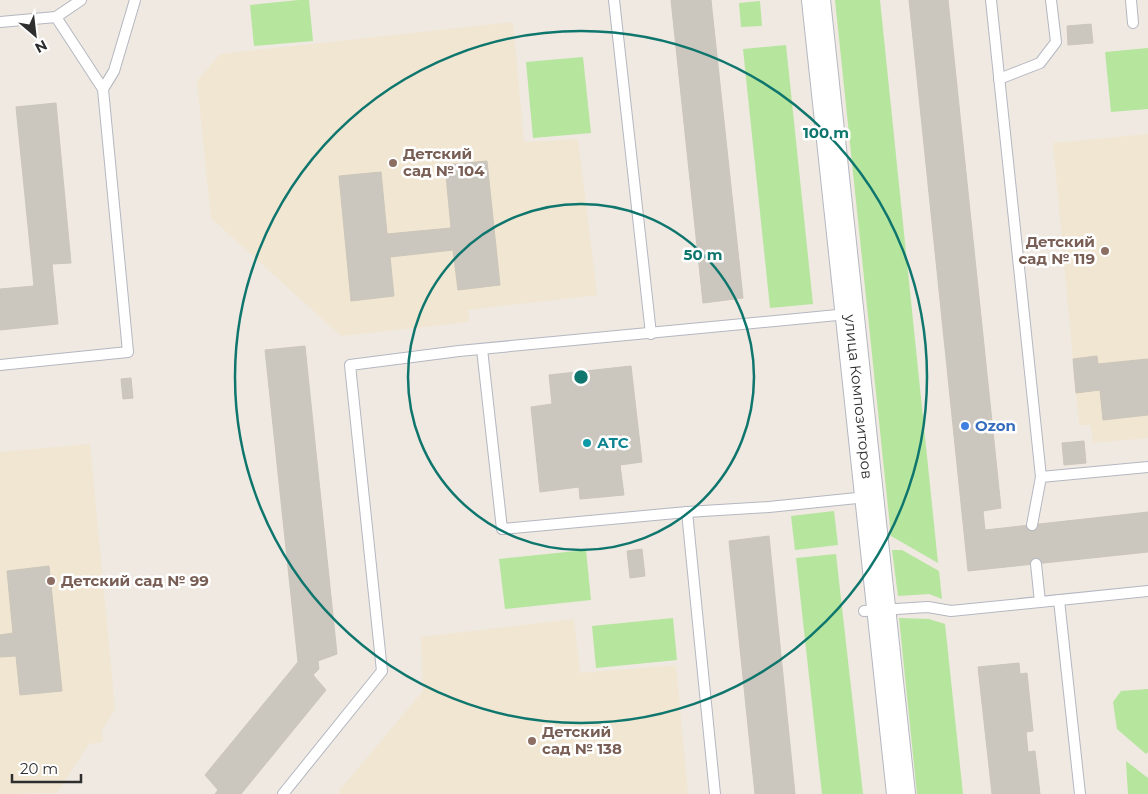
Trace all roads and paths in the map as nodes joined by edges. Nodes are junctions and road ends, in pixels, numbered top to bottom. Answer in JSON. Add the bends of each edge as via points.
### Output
{"nodes":[{"id":1,"x":81,"y":0,"type":"edge"},
{"id":2,"x":135,"y":0,"type":"edge"},
{"id":3,"x":614,"y":0,"type":"edge"},
{"id":4,"x":801,"y":0,"type":"edge"},
{"id":5,"x":816,"y":0,"type":"edge"},
{"id":6,"x":991,"y":0,"type":"edge"},
{"id":7,"x":1052,"y":0,"type":"edge"},
{"id":8,"x":1132,"y":0,"type":"edge"},
{"id":9,"x":56,"y":17,"type":"junction"},
{"id":10,"x":0,"y":22,"type":"edge"},
{"id":11,"x":1133,"y":23,"type":"dead end"},
{"id":12,"x":999,"y":79,"type":"junction"},
{"id":13,"x":103,"y":89,"type":"junction"},
{"id":14,"x":841,"y":315,"type":"junction"},
{"id":15,"x":651,"y":334,"type":"junction"},
{"id":16,"x":482,"y":349,"type":"junction"},
{"id":17,"x":0,"y":365,"type":"edge"},
{"id":18,"x":1148,"y":467,"type":"edge"},
{"id":19,"x":1041,"y":477,"type":"junction"},
{"id":20,"x":861,"y":498,"type":"junction"},
{"id":21,"x":687,"y":512,"type":"junction"},
{"id":22,"x":1032,"y":525,"type":"dead end"},
{"id":23,"x":1036,"y":564,"type":"dead end"},
{"id":24,"x":1148,"y":591,"type":"edge"},
{"id":25,"x":1059,"y":600,"type":"junction"},
{"id":26,"x":1040,"y":602,"type":"junction"},
{"id":27,"x":872,"y":610,"type":"junction"},
{"id":28,"x":283,"y":794,"type":"edge"},
{"id":29,"x":715,"y":794,"type":"edge"},
{"id":30,"x":882,"y":794,"type":"edge"},
{"id":31,"x":901,"y":794,"type":"edge"},
{"id":32,"x":1080,"y":794,"type":"edge"}],
"edges":[{"from":1,"to":9,"type":"lane"},
{"from":2,"to":13,"type":"lane","via":[[114,71]]},
{"from":3,"to":15,"type":"lane"},
{"from":4,"to":14,"type":"street","name":"улица Композиторов"},
{"from":5,"to":14,"type":"street","name":"улица Композиторов"},
{"from":6,"to":12,"type":"lane"},
{"from":7,"to":12,"type":"lane","via":[[1056,42],[1040,64]]},
{"from":8,"to":11,"type":"lane"},
{"from":9,"to":10,"type":"lane"},
{"from":9,"to":13,"type":"lane"},
{"from":12,"to":19,"type":"lane"},
{"from":13,"to":17,"type":"lane","via":[[128,352]]},
{"from":14,"to":15,"type":"lane"},
{"from":14,"to":20,"type":"street","name":"улица Композиторов"},
{"from":15,"to":16,"type":"lane"},
{"from":16,"to":21,"type":"lane","via":[[502,529]]},
{"from":16,"to":28,"type":"lane","via":[[350,365],[382,671]]},
{"from":18,"to":19,"type":"lane"},
{"from":19,"to":22,"type":"lane"},
{"from":20,"to":21,"type":"lane"},
{"from":20,"to":27,"type":"street","name":"улица Композиторов"},
{"from":21,"to":29,"type":"lane"},
{"from":23,"to":26,"type":"lane"},
{"from":24,"to":25,"type":"lane"},
{"from":25,"to":26,"type":"lane"},
{"from":25,"to":32,"type":"lane"},
{"from":26,"to":27,"type":"lane","via":[[951,611],[928,607]]},
{"from":27,"to":30,"type":"street","name":"улица Композиторов"},
{"from":27,"to":31,"type":"street","name":"улица Композиторов"}]}
